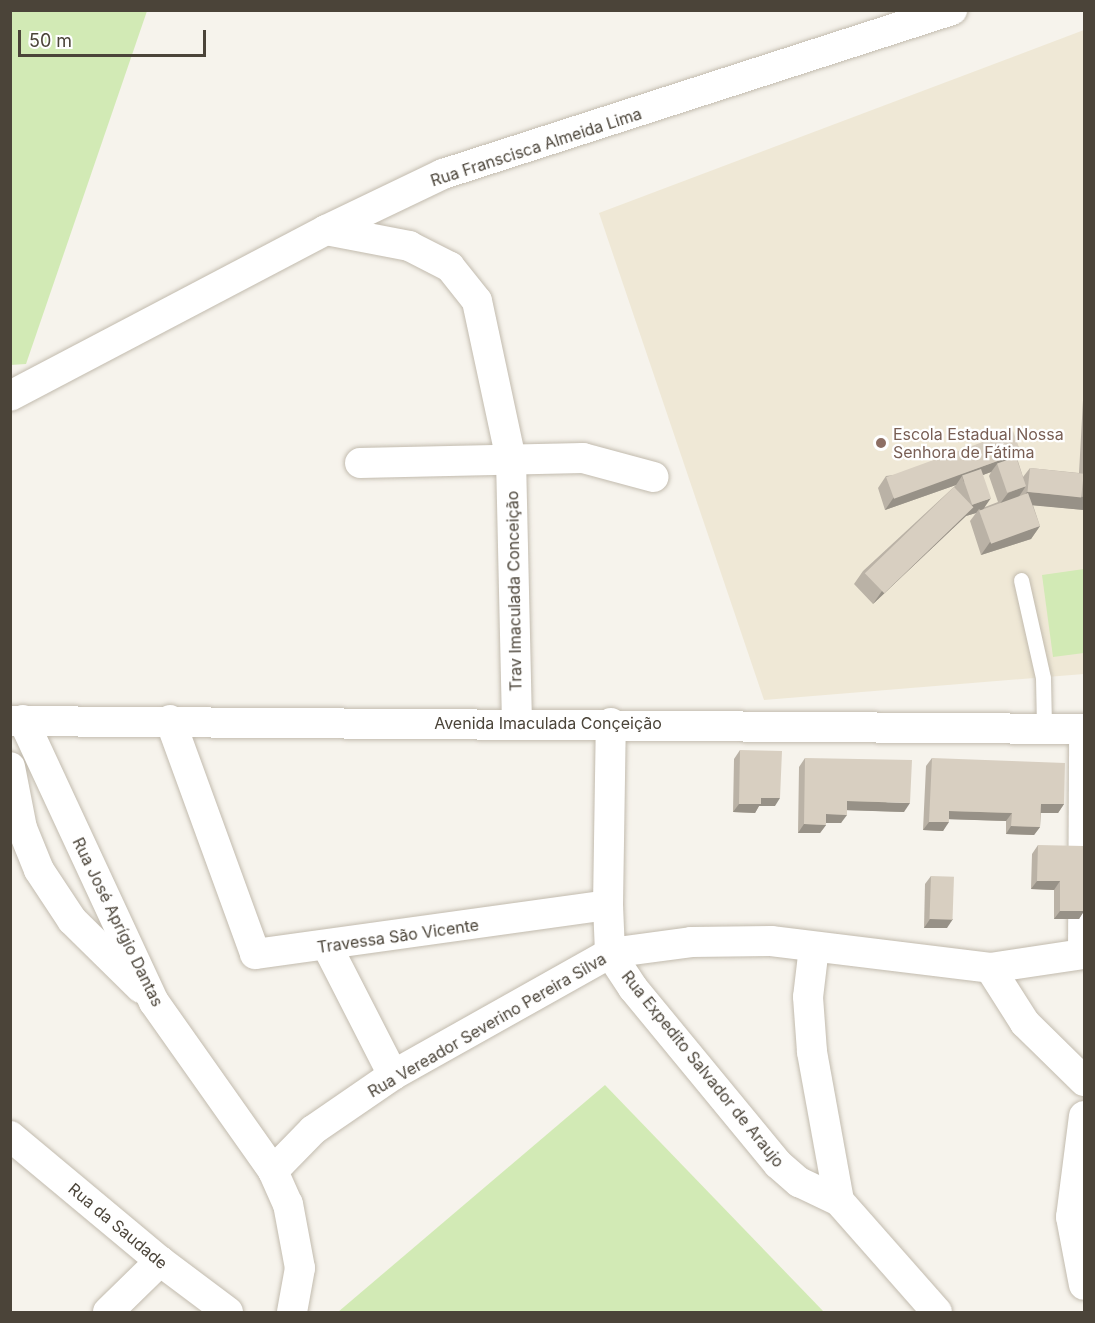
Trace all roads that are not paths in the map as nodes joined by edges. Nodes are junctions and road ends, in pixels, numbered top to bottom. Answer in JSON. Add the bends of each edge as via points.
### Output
{"nodes":[{"id":1,"x":952,"y":10,"type":"edge"},
{"id":2,"x":326,"y":230,"type":"junction"},
{"id":3,"x":10,"y":396,"type":"edge"},
{"id":4,"x":511,"y":459,"type":"junction"},
{"id":5,"x":360,"y":463,"type":"dead end"},
{"id":6,"x":654,"y":477,"type":"dead end"},
{"id":7,"x":1021,"y":580,"type":"dead end"},
{"id":8,"x":17,"y":720,"type":"edge"},
{"id":9,"x":170,"y":720,"type":"junction"},
{"id":10,"x":611,"y":723,"type":"junction"},
{"id":11,"x":517,"y":724,"type":"junction"},
{"id":12,"x":1044,"y":727,"type":"junction"},
{"id":13,"x":1084,"y":729,"type":"edge"},
{"id":14,"x":10,"y":767,"type":"edge"},
{"id":15,"x":608,"y":905,"type":"junction"},
{"id":16,"x":327,"y":946,"type":"junction"},
{"id":17,"x":814,"y":947,"type":"junction"},
{"id":18,"x":610,"y":953,"type":"junction"},
{"id":19,"x":1084,"y":954,"type":"edge"},
{"id":20,"x":990,"y":968,"type":"junction"},
{"id":21,"x":154,"y":1002,"type":"junction"},
{"id":22,"x":393,"y":1076,"type":"junction"},
{"id":23,"x":1084,"y":1081,"type":"edge"},
{"id":24,"x":1084,"y":1116,"type":"edge"},
{"id":25,"x":10,"y":1136,"type":"edge"},
{"id":26,"x":273,"y":1171,"type":"junction"},
{"id":27,"x":839,"y":1202,"type":"junction"},
{"id":28,"x":160,"y":1261,"type":"junction"},
{"id":29,"x":1084,"y":1285,"type":"edge"},
{"id":30,"x":108,"y":1312,"type":"edge"},
{"id":31,"x":228,"y":1312,"type":"edge"},
{"id":32,"x":292,"y":1312,"type":"edge"},
{"id":33,"x":937,"y":1312,"type":"edge"}],
"edges":[{"from":1,"to":2,"type":"street","name":"Rua Franscisca Almeida Lima","via":[[443,174]]},
{"from":2,"to":3,"type":"street","name":"Rua Franscisca Almeida Lima"},
{"from":2,"to":4,"type":"street","name":"Trav Imaculada Conceição","via":[[409,246],[450,267],[477,302]]},
{"from":4,"to":5,"type":"street"},
{"from":4,"to":6,"type":"street","via":[[583,458]]},
{"from":4,"to":11,"type":"street","name":"Trav Imaculada Conceição"},
{"from":7,"to":12,"type":"lane","via":[[1043,678]]},
{"from":8,"to":9,"type":"street","name":"Avenida Imaculada Conçeição"},
{"from":8,"to":21,"type":"street","name":"Rua José Aprígio Dantas"},
{"from":9,"to":11,"type":"street","name":"Avenida Imaculada Conçeição"},
{"from":9,"to":16,"type":"street","name":"Travessa São Vicente","via":[[255,954]]},
{"from":10,"to":11,"type":"street","name":"Avenida Imaculada Conçeição"},
{"from":10,"to":12,"type":"street","name":"Avenida Imaculada Conçeição"},
{"from":10,"to":15,"type":"street"},
{"from":12,"to":13,"type":"street","name":"Avenida Imaculada Conçeição"},
{"from":13,"to":19,"type":"street"},
{"from":14,"to":21,"type":"street","via":[[22,828],[39,870],[72,920]]},
{"from":15,"to":16,"type":"street","name":"Travessa São Vicente"},
{"from":15,"to":18,"type":"street"},
{"from":16,"to":22,"type":"street"},
{"from":17,"to":18,"type":"street","name":"Rua Vereador Severino Pereira Silva","via":[[771,942],[691,942]]},
{"from":17,"to":20,"type":"street","name":"Rua Vereador Severino Pereira Silva"},
{"from":17,"to":27,"type":"street","via":[[808,997],[812,1052]]},
{"from":18,"to":22,"type":"street","name":"Rua Vereador Severino Pereira Silva"},
{"from":18,"to":27,"type":"street","name":"Rua Expedito Salvador de Araujo","via":[[633,988],[778,1164],[799,1182]]},
{"from":19,"to":20,"type":"street","name":"Rua Vereador Severino Pereira Silva"},
{"from":20,"to":23,"type":"street","via":[[1024,1023]]},
{"from":21,"to":26,"type":"street","name":"Rua José Aprígio Dantas"},
{"from":22,"to":26,"type":"street","name":"Rua Vereador Severino Pereira Silva","via":[[314,1130]]},
{"from":24,"to":29,"type":"street","via":[[1071,1217]]},
{"from":25,"to":28,"type":"street","name":"Rua da Saudade"},
{"from":26,"to":32,"type":"street","via":[[288,1204],[300,1268]]},
{"from":27,"to":33,"type":"street","name":"Rua Expedito Salvador de Araujo"},
{"from":28,"to":30,"type":"street"},
{"from":28,"to":31,"type":"street","name":"Rua da Saudade"}]}
